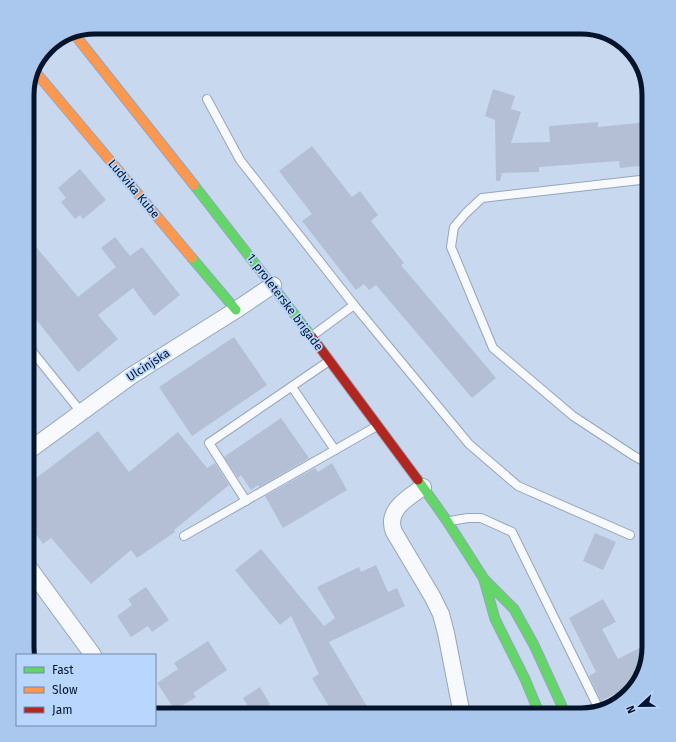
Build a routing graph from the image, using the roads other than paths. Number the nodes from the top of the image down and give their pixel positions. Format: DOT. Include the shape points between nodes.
graph roads {
  1 [pos="77,37"];
  2 [pos="38,75"];
  3 [pos="207,99"];
  4 [pos="642,180"];
  5 [pos="273,285"];
  6 [pos="354,305"];
  7 [pos="236,310"];
  8 [pos="312,337"];
  9 [pos="34,354"];
  10 [pos="330,360"];
  11 [pos="292,387"];
  12 [pos="81,412"];
  13 [pos="378,426"];
  14 [pos="34,447"];
  15 [pos="336,450"];
  16 [pos="642,460"];
  17 [pos="423,487"];
  18 [pos="246,501"];
  19 [pos="447,521"];
  20 [pos="184,536"];
  21 [pos="630,536"];
  22 [pos="34,575"];
  23 [pos="484,579"];
  24 [pos="92,654"];
  25 [pos="597,706"];
  26 [pos="461,708"];
  27 [pos="537,708"];
  28 [pos="563,708"];
  1 -- 5 [label="main road, 1. proleterske brigade"];
  2 -- 7 [label="main road, Ludvika Kube"];
  3 -- 6 [label="lane" via="240,160"];
  4 -- 16 [label="lane" via="482,198 454,227 451,247 493,348 573,416"];
  5 -- 7 [label="street, Ulcinjska"];
  5 -- 8 [label="main road, 1. proleterske brigade"];
  6 -- 8 [label="lane"];
  6 -- 21 [label="lane" via="469,444 518,486"];
  7 -- 12 [label="street, Ulcinjska" via="131,376"];
  8 -- 10 [label="main road, 1. proleterske brigade"];
  9 -- 12 [label="lane"];
  10 -- 11 [label="lane"];
  10 -- 13 [label="main road, 1. proleterske brigade"];
  11 -- 15 [label="lane"];
  11 -- 18 [label="lane" via="209,443"];
  12 -- 14 [label="street, Ulcinjska"];
  13 -- 15 [label="lane"];
  13 -- 17 [label="main road, 1. proleterske brigade"];
  15 -- 18 [label="lane"];
  17 -- 19 [label="main road, 1. proleterske brigade"];
  17 -- 26 [label="street" via="398,506 392,515 391,523 441,614"];
  18 -- 20 [label="lane"];
  19 -- 23 [label="main road, 1. proleterske brigade"];
  19 -- 25 [label="lane" via="481,518 512,532"];
  22 -- 24 [label="street"];
  23 -- 27 [label="main road" via="495,619"];
  23 -- 28 [label="main road" via="514,609 534,645"];
}
